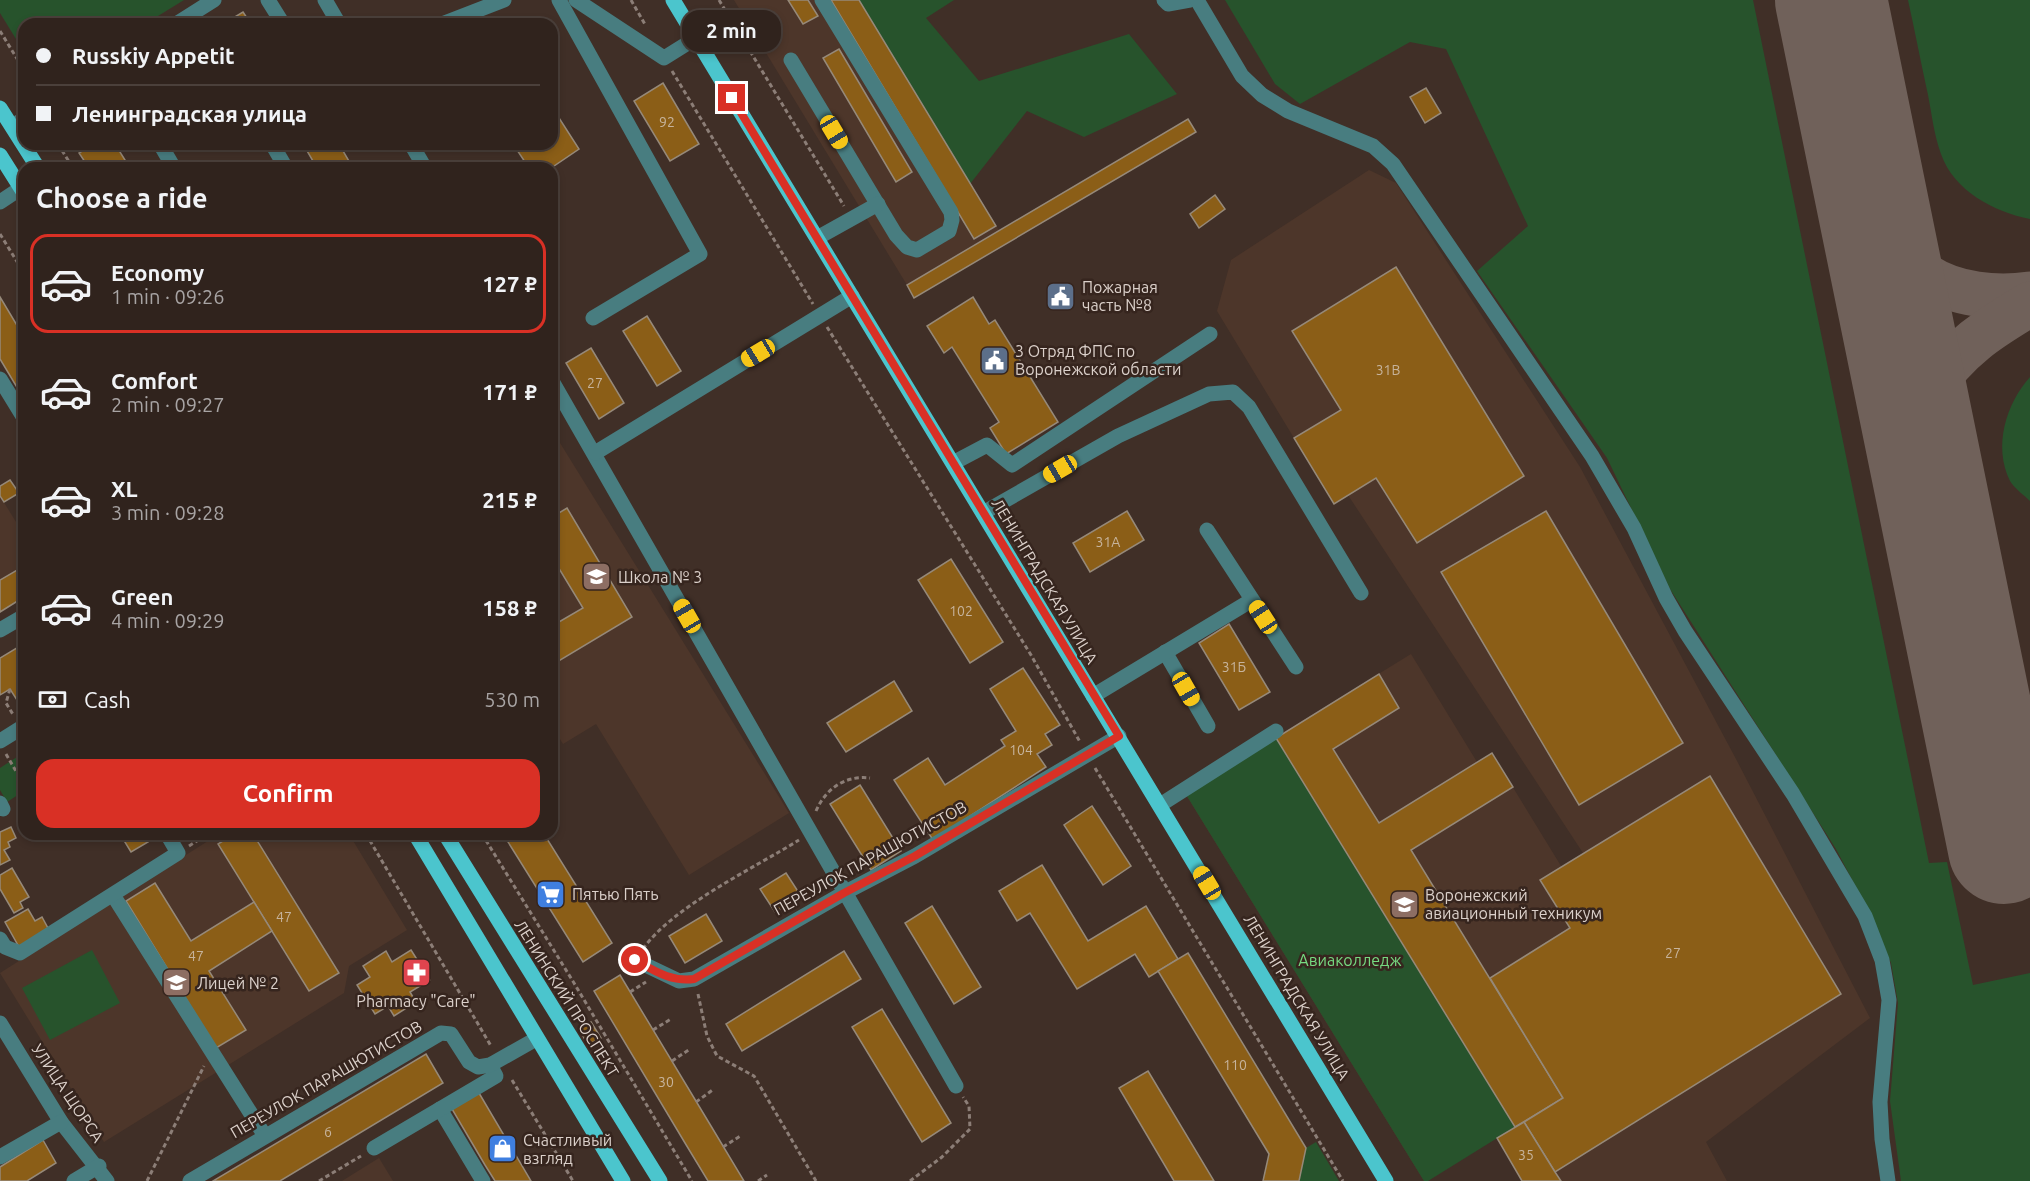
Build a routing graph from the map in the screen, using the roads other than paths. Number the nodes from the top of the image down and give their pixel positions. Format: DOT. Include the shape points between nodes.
graph roads {
  1 [pos="214,0"];
  2 [pos="268,0"];
  3 [pos="325,0"];
  4 [pos="504,0"];
  5 [pos="559,0"];
  6 [pos="576,0"];
  7 [pos="673,0"];
  8 [pos="822,0"];
  9 [pos="1164,0"];
  10 [pos="1190,0"];
  11 [pos="1197,0"];
  12 [pos="186,18"];
  13 [pos="279,18"];
  14 [pos="336,18"];
  15 [pos="458,18"];
  16 [pos="696,38"];
  17 [pos="791,60"];
  18 [pos="0,108"];
  19 [pos="18,123"];
  20 [pos="0,155"];
  21 [pos="18,184"];
  22 [pos="18,192"];
  23 [pos="0,202"];
  24 [pos="878,204"];
  25 [pos="817,238"];
  26 [pos="852,296"];
  27 [pos="593,318"];
  28 [pos="1210,334"];
  29 [pos="0,378"];
  30 [pos="558,391"];
  31 [pos="18,408"];
  32 [pos="595,453"];
  33 [pos="953,463"];
  34 [pos="983,513"];
  35 [pos="1207,530"];
  36 [pos="1361,593"];
  37 [pos="1252,600"];
  38 [pos="18,620"];
  39 [pos="0,630"];
  40 [pos="1165,652"];
  41 [pos="1296,667"];
  42 [pos="1093,696"];
  43 [pos="1208,726"];
  44 [pos="1276,731"];
  45 [pos="18,733"];
  46 [pos="1119,736"];
  47 [pos="0,743"];
  48 [pos="1160,805"];
  49 [pos="170,840"];
  50 [pos="419,840"];
  51 [pos="449,840"];
  52 [pos="844,893"];
  53 [pos="113,895"];
  54 [pos="0,939"];
  55 [pos="635,960"];
  56 [pos="0,1023"];
  57 [pos="536,1039"];
  58 [pos="495,1063"];
  59 [pos="956,1086"];
  60 [pos="440,1108"];
  61 [pos="61,1122"];
  62 [pos="265,1136"];
  63 [pos="374,1148"];
  64 [pos="0,1157"];
  65 [pos="99,1166"];
  66 [pos="74,1181"];
  67 [pos="107,1181"];
  68 [pos="190,1181"];
  69 [pos="483,1181"];
  70 [pos="623,1181"];
  71 [pos="660,1181"];
  72 [pos="1386,1181"];
  73 [pos="1888,1181"];
  1 -- 12 [label="street"];
  2 -- 13 [label="street"];
  3 -- 14 [label="street"];
  4 -- 15 [label="street"];
  5 -- 27 [label="street" via="700,254"];
  6 -- 16 [label="street" via="664,58"];
  7 -- 16 [label="main road, ЛЕНИНГРАДСКАЯ УЛИЦА"];
  8 -- 24 [label="street" via="951,212 949,231 917,250 907,247"];
  9 -- 10 [label="street" via="1168,4"];
  11 -- 73 [label="street" via="1242,76 1262,95 1288,111 1373,146 1393,164 1592,456 1634,528 1685,631 1854,895 1875,938 1889,1000 1880,1102"];
  16 -- 25 [label="main road, ЛЕНИНГРАДСКАЯ УЛИЦА"];
  17 -- 24 [label="street"];
  18 -- 19 [label="main road"];
  20 -- 21 [label="main road"];
  22 -- 23 [label="street"];
  24 -- 25 [label="street"];
  25 -- 26 [label="main road, ЛЕНИНГРАДСКАЯ УЛИЦА"];
  26 -- 32 [label="street"];
  26 -- 33 [label="main road, ЛЕНИНГРАДСКАЯ УЛИЦА"];
  28 -- 33 [label="street" via="1012,465 987,445"];
  29 -- 31 [label="street"];
  30 -- 32 [label="street"];
  32 -- 52 [label="street"];
  33 -- 34 [label="main road, ЛЕНИНГРАДСКАЯ УЛИЦА"];
  34 -- 36 [label="street" via="1118,436 1209,394 1233,392 1249,407"];
  34 -- 42 [label="main road, ЛЕНИНГРАДСКАЯ УЛИЦА"];
  35 -- 37 [label="street"];
  37 -- 40 [label="street"];
  37 -- 41 [label="street"];
  38 -- 39 [label="street"];
  40 -- 42 [label="street"];
  40 -- 43 [label="street"];
  42 -- 46 [label="main road, ЛЕНИНГРАДСКАЯ УЛИЦА"];
  44 -- 48 [label="street"];
  45 -- 47 [label="street"];
  46 -- 48 [label="main road, ЛЕНИНГРАДСКАЯ УЛИЦА"];
  46 -- 52 [label="street, ПЕРЕУЛОК ПАРАШЮТИСТОВ" via="915,856"];
  48 -- 72 [label="main road, ЛЕНИНГРАДСКАЯ УЛИЦА"];
  49 -- 53 [label="street" via="178,854"];
  50 -- 57 [label="main road"];
  51 -- 71 [label="main road, ЛЕНИНСКИЙ ПРОСПЕКТ"];
  52 -- 55 [label="street, ПЕРЕУЛОК ПАРАШЮТИСТОВ" via="694,979 679,981"];
  52 -- 59 [label="street"];
  53 -- 54 [label="street" via="20,953 5,947"];
  53 -- 62 [label="street"];
  56 -- 61 [label="street, УЛИЦА ЩОРСА"];
  57 -- 58 [label="street"];
  57 -- 70 [label="main road"];
  58 -- 60 [label="street" via="496,1076"];
  58 -- 62 [label="street, ПЕРЕУЛОК ПАРАШЮТИСТОВ" via="478,1067 469,1062 451,1034 441,1033"];
  60 -- 63 [label="street"];
  60 -- 69 [label="street"];
  61 -- 64 [label="street"];
  61 -- 65 [label="street, УЛИЦА ЩОРСА"];
  62 -- 68 [label="street, ПЕРЕУЛОК ПАРАШЮТИСТОВ"];
  65 -- 66 [label="street"];
  65 -- 67 [label="street, УЛИЦА ЩОРСА"];
}
